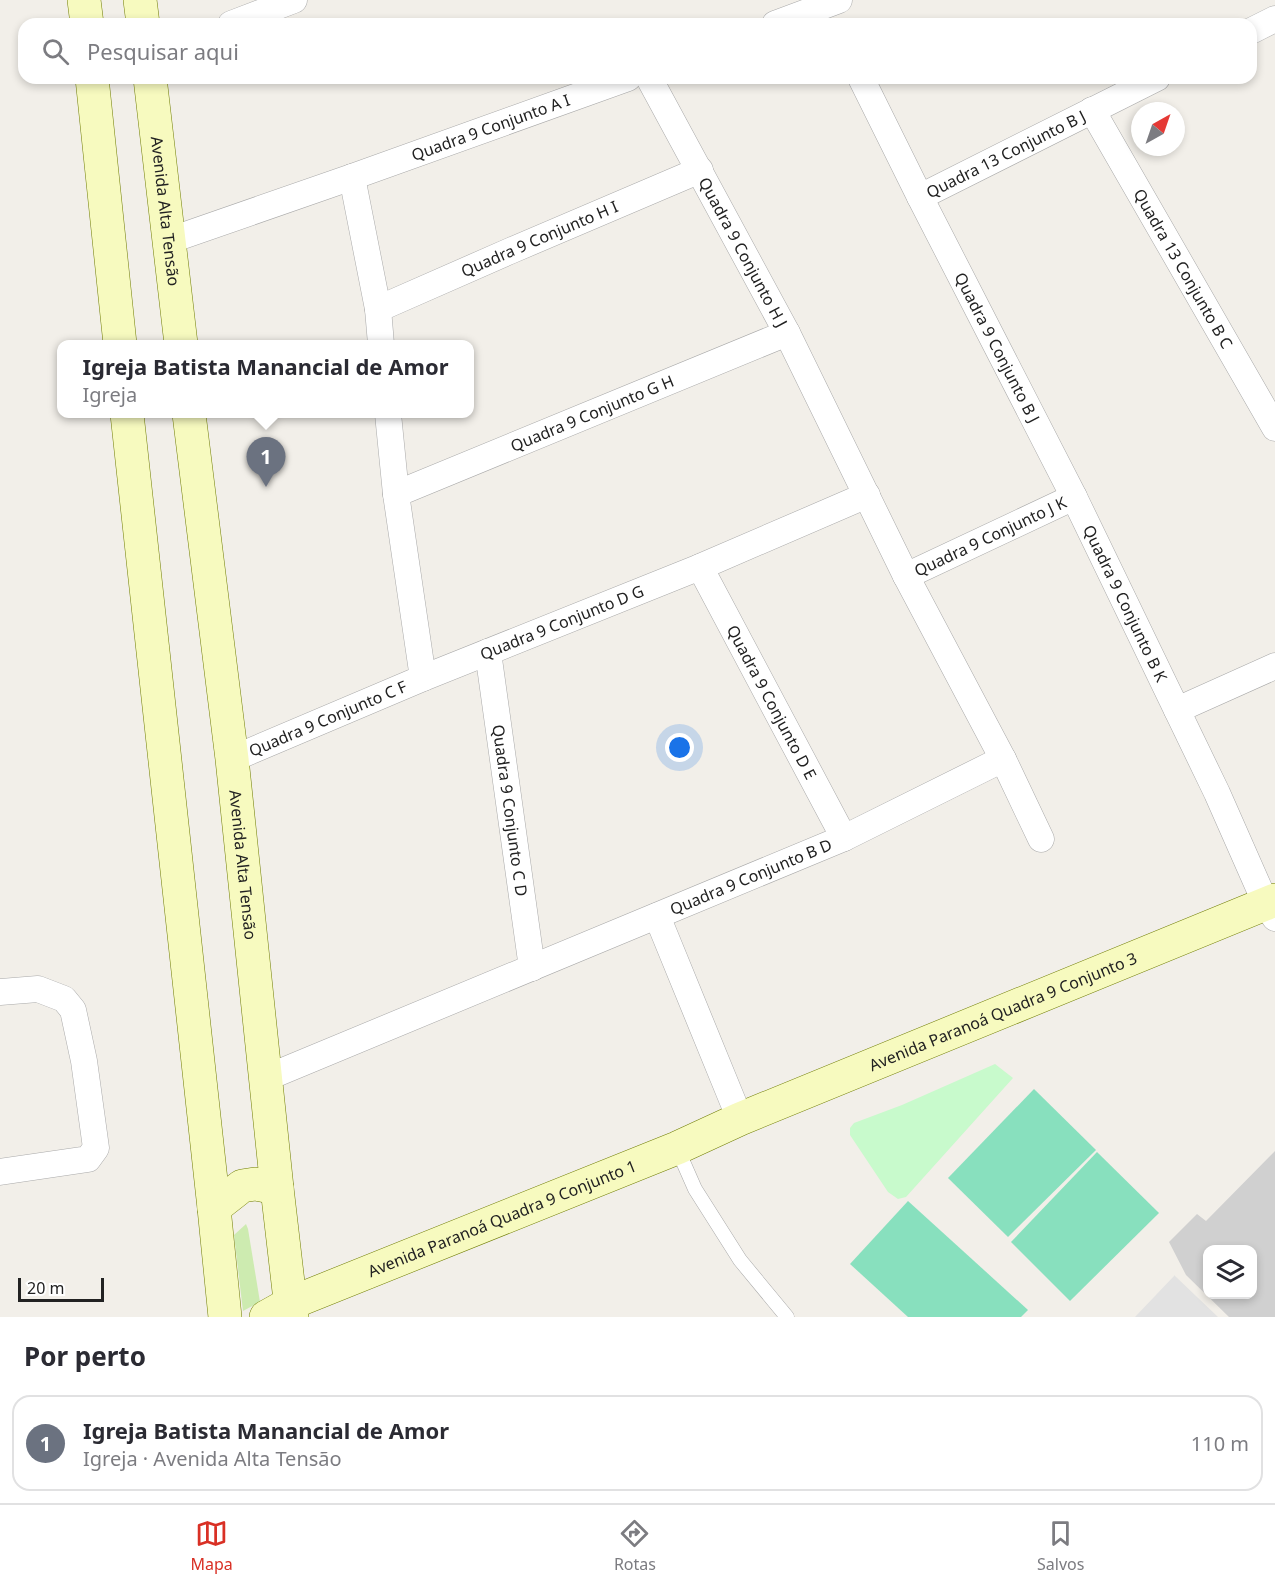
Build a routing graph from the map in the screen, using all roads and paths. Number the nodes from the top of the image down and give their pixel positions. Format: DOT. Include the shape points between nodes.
graph roads {
  1 [pos="84,0"];
  2 [pos="140,0"];
  3 [pos="294,0"];
  4 [pos="833,10"];
  5 [pos="86,18"];
  6 [pos="142,18"];
  7 [pos="247,18"];
  8 [pos="800,18"];
  9 [pos="1275,19"];
  10 [pos="1257,28"];
  11 [pos="93,84"];
  12 [pos="151,84"];
  13 [pos="611,84"];
  14 [pos="652,84"];
  15 [pos="864,84"];
  16 [pos="1145,84"];
  17 [pos="1092,110"];
  18 [pos="700,170"];
  19 [pos="352,177"];
  20 [pos="920,197"];
  21 [pos="168,241"];
  22 [pos="378,309"];
  23 [pos="788,333"];
  24 [pos="119,340"];
  25 [pos="180,340"];
  26 [pos="381,340"];
  27 [pos="127,418"];
  28 [pos="189,418"];
  29 [pos="388,418"];
  30 [pos="1275,428"];
  31 [pos="396,494"];
  32 [pos="867,495"];
  33 [pos="1074,497"];
  34 [pos="700,567"];
  35 [pos="906,576"];
  36 [pos="488,652"];
  37 [pos="1275,666"];
  38 [pos="423,678"];
  39 [pos="1177,710"];
  40 [pos="232,759"];
  41 [pos="1003,759"];
  42 [pos="844,838"];
  43 [pos="1041,839"];
  44 [pos="1272,907"];
  45 [pos="657,916"];
  46 [pos="532,968"];
  47 [pos="0,992"];
  48 [pos="266,1078"];
  49 [pos="740,1119"];
  50 [pos="677,1148"];
  51 [pos="0,1172"];
  52 [pos="277,1188"];
  53 [pos="214,1208"];
  54 [pos="283,1312"];
  55 [pos="225,1317"];
  56 [pos="788,1317"];
  1 -- 5 [label="street"];
  2 -- 6 [label="street"];
  3 -- 7 [label="street"];
  4 -- 8 [label="street"];
  9 -- 10 [label="street"];
  11 -- 24 [label="street"];
  12 -- 21 [label="street, Avenida Alta Tensão"];
  13 -- 19 [label="street, Quadra 9 Conjunto A I"];
  14 -- 18 [label="street, Quadra 9 Conjunto H J"];
  15 -- 20 [label="street, Quadra 9 Conjunto B J"];
  16 -- 17 [label="street, Quadra 13 Conjunto B J"];
  17 -- 20 [label="street, Quadra 13 Conjunto B J"];
  17 -- 30 [label="street, Quadra 13 Conjunto B C"];
  18 -- 22 [label="street, Quadra 9 Conjunto H I"];
  18 -- 23 [label="street, Quadra 9 Conjunto H J"];
  19 -- 21 [label="street, Quadra 9 Conjunto A I"];
  19 -- 22 [label="street"];
  20 -- 33 [label="street, Quadra 9 Conjunto B J"];
  21 -- 25 [label="street, Avenida Alta Tensão"];
  22 -- 26 [label="street"];
  23 -- 31 [label="street, Quadra 9 Conjunto G H"];
  23 -- 32 [label="street, Quadra 9 Conjunto H J"];
  27 -- 53 [label="street"];
  28 -- 40 [label="street, Avenida Alta Tensão"];
  29 -- 31 [label="street"];
  31 -- 38 [label="street"];
  32 -- 34 [label="street, Quadra 9 Conjunto D G"];
  32 -- 35 [label="street, Quadra 9 Conjunto H J"];
  33 -- 35 [label="street, Quadra 9 Conjunto J K"];
  33 -- 39 [label="street, Quadra 9 Conjunto B K"];
  34 -- 36 [label="street, Quadra 9 Conjunto D G"];
  34 -- 42 [label="street, Quadra 9 Conjunto D E"];
  35 -- 41 [label="street, Quadra 9 Conjunto H J"];
  36 -- 38 [label="street, Quadra 9 Conjunto D G"];
  36 -- 46 [label="street, Quadra 9 Conjunto C D"];
  37 -- 39 [label="street"];
  38 -- 40 [label="street, Quadra 9 Conjunto C F"];
  39 -- 44 [label="street, Quadra 9 Conjunto B K"];
  40 -- 48 [label="street, Avenida Alta Tensão"];
  41 -- 42 [label="street, Quadra 9 Conjunto B D"];
  41 -- 43 [label="street, Quadra 9 Conjunto H J"];
  42 -- 45 [label="street, Quadra 9 Conjunto B D"];
  44 -- 49 [label="street, Avenida Paranoá Quadra 9 Conjunto 3"];
  45 -- 46 [label="street, Quadra 9 Conjunto B D"];
  45 -- 49 [label="street"];
  46 -- 48 [label="street, Quadra 9 Conjunto B D"];
  47 -- 51 [label="street" via="38,989 64,999 73,1010 96,1148 88,1159"];
  48 -- 52 [label="street, Avenida Alta Tensão"];
  49 -- 50 [label="street, Avenida Paranoá Quadra 9 Conjunto 1"];
  50 -- 54 [label="street, Avenida Paranoá Quadra 9 Conjunto 1"];
  50 -- 56 [label="lane" via="695,1189 740,1260"];
  52 -- 53 [label="street" via="242,1186"];
  52 -- 54 [label="street, Avenida Alta Tensão"];
  53 -- 55 [label="street"];
}
